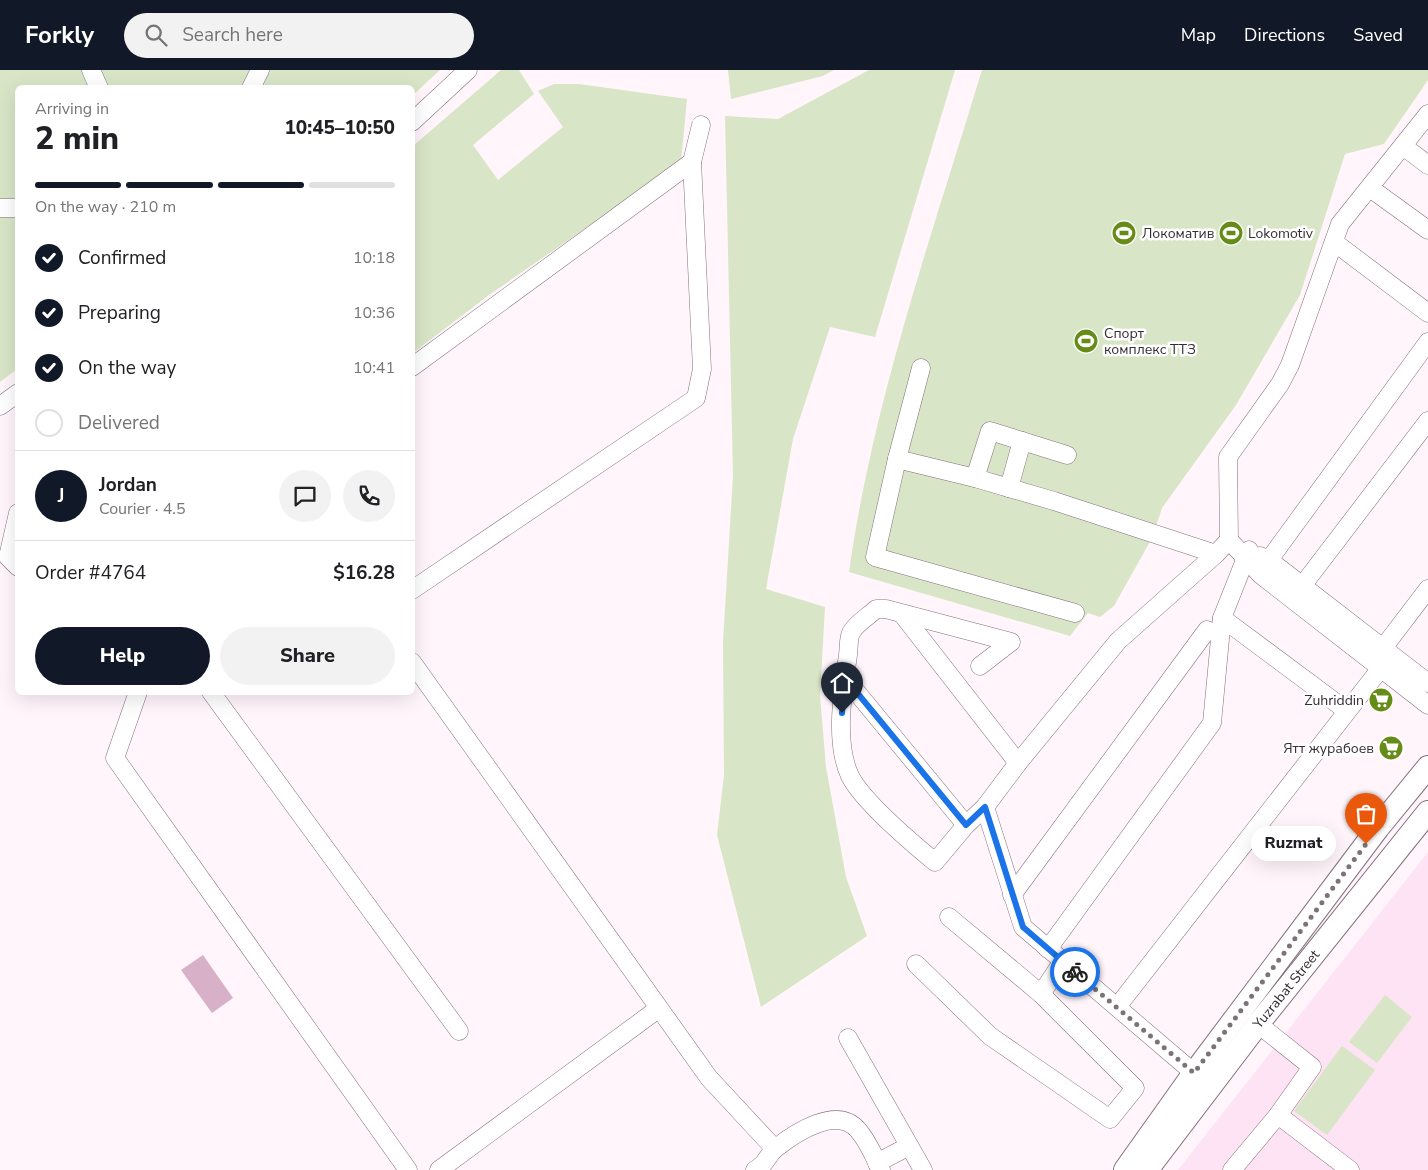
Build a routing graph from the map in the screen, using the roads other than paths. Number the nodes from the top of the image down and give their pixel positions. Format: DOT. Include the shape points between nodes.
graph roads {
  1 [pos="91,70"];
  2 [pos="260,70"];
  3 [pos="468,70"];
  4 [pos="98,85"];
  5 [pos="252,85"];
  6 [pos="1428,114"];
  7 [pos="415,119"];
  8 [pos="701,125"];
  9 [pos="1402,146"];
  10 [pos="692,162"];
  11 [pos="1428,165"];
  12 [pos="1370,188"];
  13 [pos="0,208"];
  14 [pos="15,208"];
  15 [pos="1428,230"];
  16 [pos="1334,242"];
  17 [pos="1428,313"];
  18 [pos="1428,342"];
  19 [pos="415,365"];
  20 [pos="920,368"];
  21 [pos="15,395"];
  22 [pos="0,406"];
  23 [pos="1428,421"];
  24 [pos="1022,441"];
  25 [pos="1067,455"];
  26 [pos="898,459"];
  27 [pos="975,478"];
  28 [pos="1009,488"];
  29 [pos="15,526"];
  30 [pos="1229,540"];
  31 [pos="1216,554"];
  32 [pos="1247,554"];
  33 [pos="8,558"];
  34 [pos="1269,560"];
  35 [pos="1302,586"];
  36 [pos="415,588"];
  37 [pos="1428,589"];
  38 [pos="1075,613"];
  39 [pos="902,614"];
  40 [pos="1222,618"];
  41 [pos="1207,630"];
  42 [pos="1383,648"];
  43 [pos="415,666"];
  44 [pos="980,666"];
  45 [pos="1380,668"];
  46 [pos="845,678"];
  47 [pos="1428,683"];
  48 [pos="137,695"];
  49 [pos="213,695"];
  50 [pos="1428,705"];
  51 [pos="1348,711"];
  52 [pos="1018,763"];
  53 [pos="1428,767"];
  54 [pos="985,807"];
  55 [pos="1428,812"];
  56 [pos="966,825"];
  57 [pos="1012,895"];
  58 [pos="949,917"];
  59 [pos="1048,949"];
  60 [pos="1063,961"];
  61 [pos="916,964"];
  62 [pos="1041,994"];
  63 [pos="1117,1007"];
  64 [pos="658,1009"];
  65 [pos="1258,1024"];
  66 [pos="459,1031"];
  67 [pos="848,1038"];
  68 [pos="1194,1073"];
  69 [pos="1278,1115"];
  70 [pos="909,1146"];
  71 [pos="775,1149"];
  72 [pos="879,1167"];
  73 [pos="763,1168"];
  74 [pos="408,1170"];
  75 [pos="439,1170"];
  76 [pos="923,1170"];
  77 [pos="1125,1170"];
  78 [pos="1147,1170"];
  79 [pos="1232,1170"];
  80 [pos="1350,1170"];
  1 -- 4 [label="street"];
  2 -- 5 [label="street"];
  3 -- 7 [label="street"];
  6 -- 9 [label="street"];
  8 -- 10 [label="street"];
  9 -- 11 [label="street"];
  9 -- 12 [label="street"];
  10 -- 19 [label="street"];
  10 -- 36 [label="street" via="702,369 696,398"];
  12 -- 15 [label="street"];
  12 -- 16 [label="street" via="1340,224"];
  13 -- 14 [label="street"];
  16 -- 17 [label="street"];
  16 -- 30 [label="street" via="1290,365 1228,457"];
  18 -- 34 [label="street"];
  20 -- 26 [label="street"];
  21 -- 22 [label="street"];
  23 -- 35 [label="street"];
  24 -- 25 [label="street"];
  24 -- 27 [label="street" via="990,431"];
  24 -- 28 [label="street"];
  26 -- 27 [label="street"];
  26 -- 38 [label="street" via="874,557"];
  27 -- 28 [label="street"];
  28 -- 31 [label="street"];
  29 -- 33 [label="street"];
  30 -- 31 [label="street"];
  30 -- 32 [label="street"];
  31 -- 52 [label="street" via="1118,641"];
  32 -- 34 [label="street"];
  32 -- 40 [label="street"];
  32 -- 45 [label="street" via="1261,576"];
  34 -- 35 [label="street"];
  35 -- 42 [label="street"];
  37 -- 42 [label="street"];
  39 -- 44 [label="street" via="1011,642"];
  39 -- 46 [label="street" via="876,609 851,633"];
  39 -- 52 [label="street"];
  40 -- 51 [label="street"];
  40 -- 59 [label="street" via="1212,723"];
  41 -- 57 [label="street"];
  42 -- 47 [label="street"];
  43 -- 64 [label="street"];
  45 -- 50 [label="street"];
  45 -- 51 [label="street"];
  46 -- 56 [label="street"];
  46 -- 56 [label="street" via="842,729 845,760 859,789 906,838 935,862"];
  48 -- 74 [label="street" via="115,758"];
  49 -- 66 [label="street"];
  51 -- 63 [label="street"];
  52 -- 54 [label="street"];
  53 -- 68 [label="main road, Yuzrabat Street" via="1378,828"];
  54 -- 56 [label="street"];
  54 -- 57 [label="street"];
  55 -- 65 [label="main road, Yuzrabat Street"];
  57 -- 59 [label="street" via="1023,927"];
  58 -- 62 [label="street"];
  59 -- 60 [label="street"];
  60 -- 62 [label="street"];
  60 -- 63 [label="street"];
  61 -- 62 [label="street" via="990,1036 1110,1119 1135,1088"];
  63 -- 68 [label="street"];
  64 -- 71 [label="street" via="709,1078"];
  64 -- 75 [label="street"];
  65 -- 69 [label="street" via="1312,1066"];
  65 -- 78 [label="main road, Yuzrabat Street"];
  67 -- 70 [label="street"];
  68 -- 77 [label="main road, Yuzrabat Street"];
  69 -- 79 [label="street"];
  69 -- 80 [label="street"];
  70 -- 72 [label="street"];
  70 -- 76 [label="street"];
  71 -- 72 [label="street" via="819,1122 834,1119 859,1130"];
  71 -- 73 [label="street"];
}
